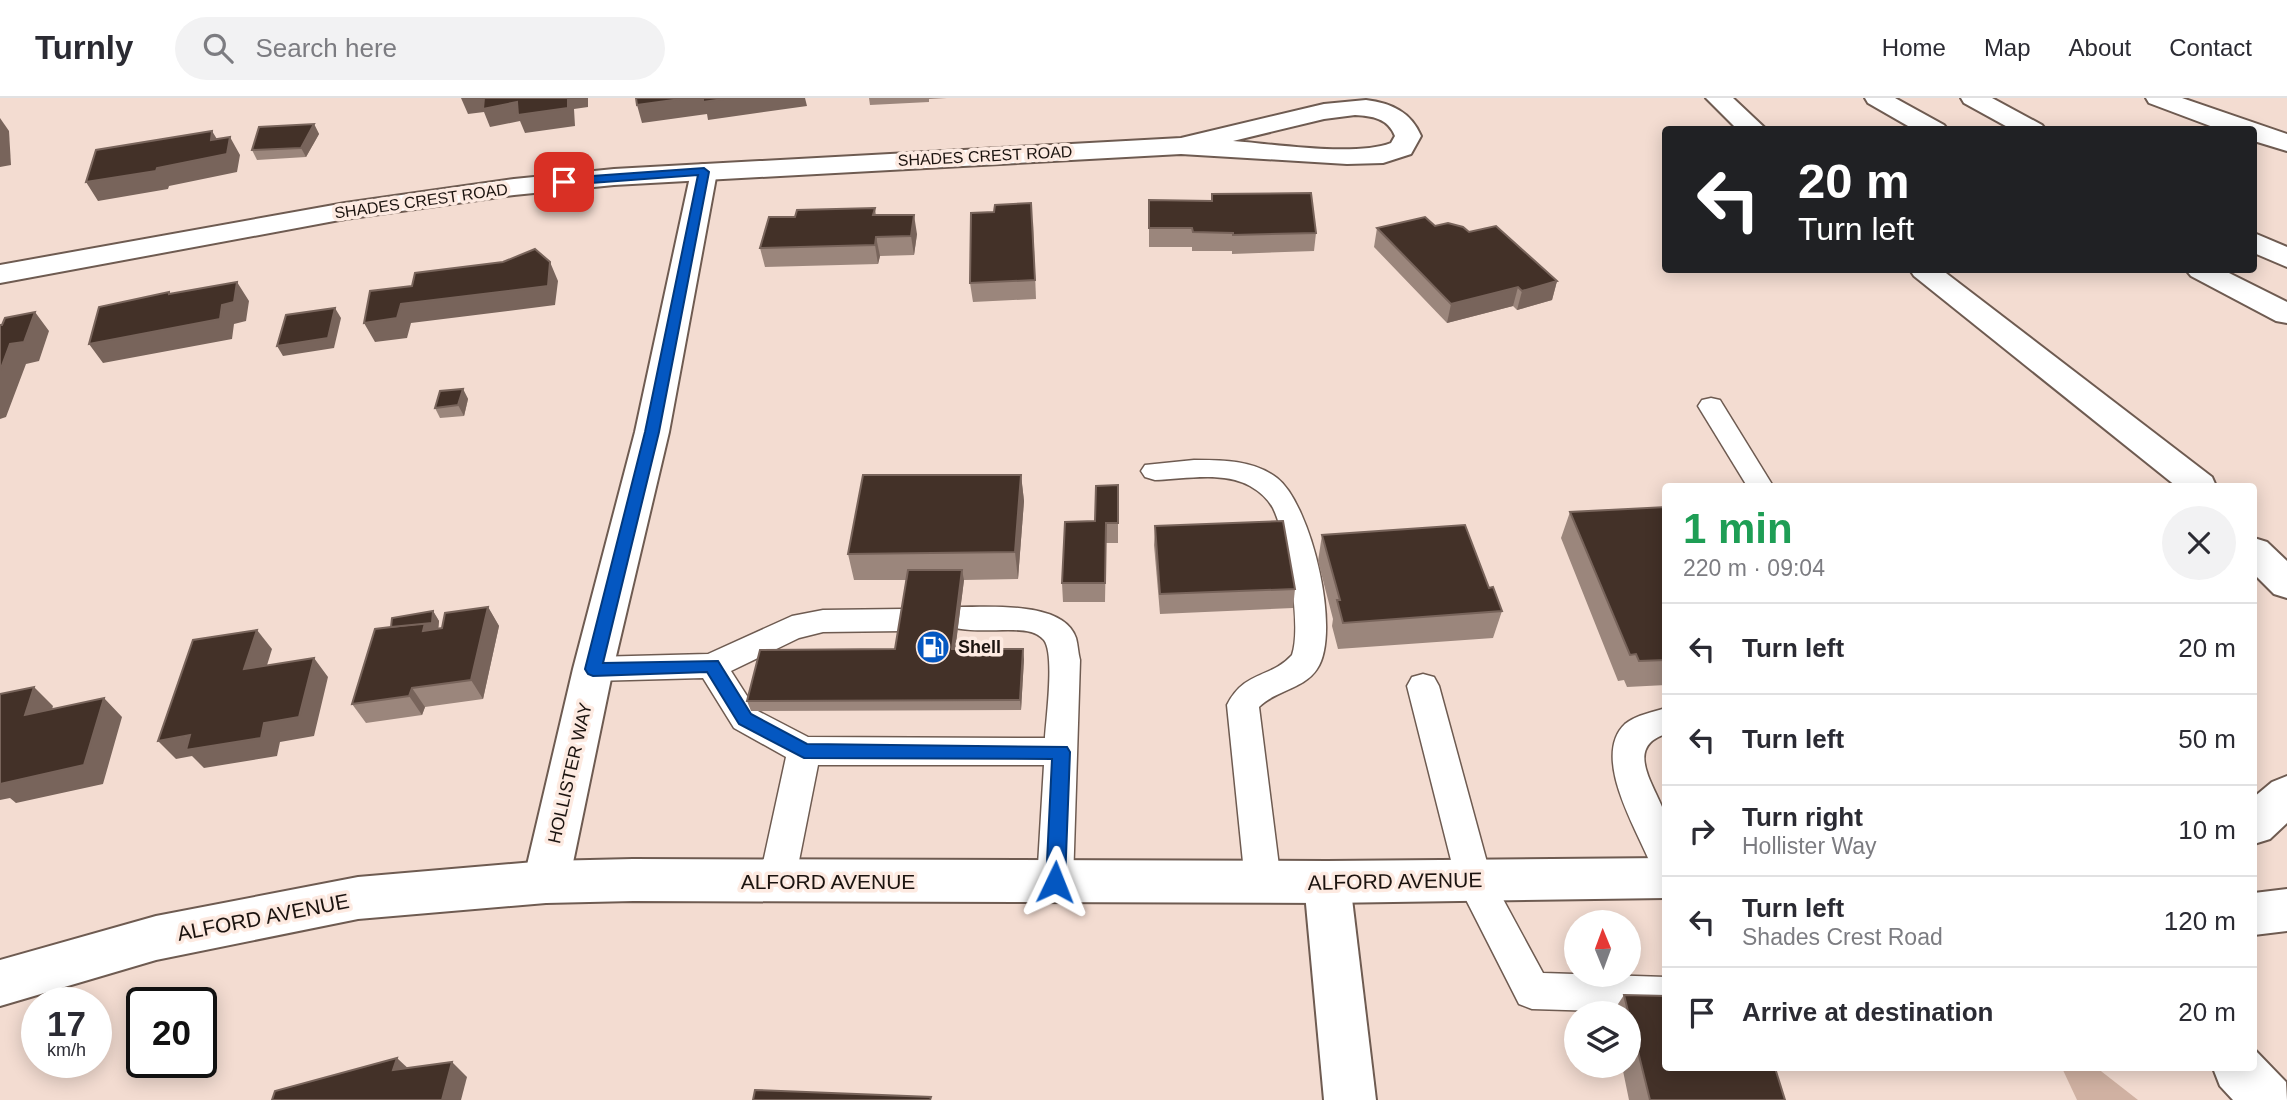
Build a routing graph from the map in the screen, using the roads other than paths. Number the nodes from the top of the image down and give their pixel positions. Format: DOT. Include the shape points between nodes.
graph roads {
  1 [pos="1718,98"];
  2 [pos="1877,98"];
  3 [pos="1973,98"];
  4 [pos="2158,98"];
  5 [pos="1750,126"];
  6 [pos="1928,126"];
  7 [pos="2026,126"];
  8 [pos="2236,126"];
  9 [pos="2257,133"];
  10 [pos="2287,144"];
  11 [pos="1181,146"];
  12 [pos="704,172"];
  13 [pos="2257,243"];
  14 [pos="2287,258"];
  15 [pos="1928,273"];
  16 [pos="2207,273"];
  17 [pos="0,274"];
  18 [pos="2287,314"];
  19 [pos="1711,406"];
  20 [pos="2160,458"];
  21 [pos="1155,471"];
  22 [pos="1757,483"];
  23 [pos="2186,483"];
  24 [pos="2195,483"];
  25 [pos="2257,529"];
  26 [pos="2287,552"];
  27 [pos="2257,554"];
  28 [pos="2287,584"];
  29 [pos="959,618"];
  30 [pos="904,620"];
  31 [pos="712,666"];
  32 [pos="593,669"];
  33 [pos="1423,686"];
  34 [pos="1662,722"];
  35 [pos="804,751"];
  36 [pos="1061,752"];
  37 [pos="2287,795"];
  38 [pos="2287,820"];
  39 [pos="2257,823"];
  40 [pos="2257,825"];
  41 [pos="1662,849"];
  42 [pos="1662,878"];
  43 [pos="1474,880"];
  44 [pos="778,881"];
  45 [pos="546,882"];
  46 [pos="1055,882"];
  47 [pos="1263,882"];
  48 [pos="1327,882"];
  49 [pos="2287,910"];
  50 [pos="2257,914"];
  51 [pos="0,983"];
  52 [pos="1662,995"];
  53 [pos="2241,1071"];
  54 [pos="1350,1100"];
  55 [pos="2267,1100"];
  1 -- 5 [label="main road"];
  2 -- 6 [label="main road"];
  3 -- 7 [label="main road"];
  4 -- 8 [label="main road"];
  9 -- 10 [label="main road"];
  11 -- 11 [label="main road, SHADES CREST ROAD" via="1383,155 1402,148 1408,136 1406,127 1387,113 1348,108"];
  11 -- 12 [label="main road, SHADES CREST ROAD"];
  12 -- 17 [label="main road, SHADES CREST ROAD" via="539,184 373,207"];
  12 -- 32 [label="main road, HOLLISTER WAY" via="652,432"];
  13 -- 14 [label="main road"];
  15 -- 20 [label="main road"];
  16 -- 18 [label="main road"];
  19 -- 22 [label="lane"];
  20 -- 23 [label="main road"];
  20 -- 24 [label="main road"];
  21 -- 47 [label="lane" via="1244,472 1272,488 1290,514 1311,614 1312,646 1293,673 1249,694 1242,705"];
  25 -- 26 [label="main road"];
  27 -- 28 [label="main road"];
  29 -- 36 [label="lane" via="1025,619 1048,626 1061,638"];
  30 -- 31 [label="lane" via="823,621 792,628"];
  31 -- 32 [label="lane"];
  31 -- 35 [label="lane" via="745,719"];
  32 -- 45 [label="main road, HOLLISTER WAY"];
  33 -- 43 [label="lane"];
  34 -- 41 [label="lane" via="1647,725 1633,736 1626,754 1628,770"];
  35 -- 36 [label="lane"];
  35 -- 44 [label="lane"];
  36 -- 46 [label="lane"];
  37 -- 39 [label="main road"];
  38 -- 40 [label="main road"];
  42 -- 43 [label="main road, ALFORD AVENUE"];
  43 -- 48 [label="main road, ALFORD AVENUE"];
  43 -- 52 [label="lane" via="1532,991"];
  44 -- 45 [label="main road, ALFORD AVENUE"];
  44 -- 46 [label="main road, ALFORD AVENUE"];
  45 -- 51 [label="main road, ALFORD AVENUE" via="358,898 156,938"];
  46 -- 47 [label="main road, ALFORD AVENUE"];
  47 -- 48 [label="main road, ALFORD AVENUE"];
  48 -- 54 [label="main road"];
  49 -- 50 [label="main road"];
  53 -- 55 [label="main road"];
}
